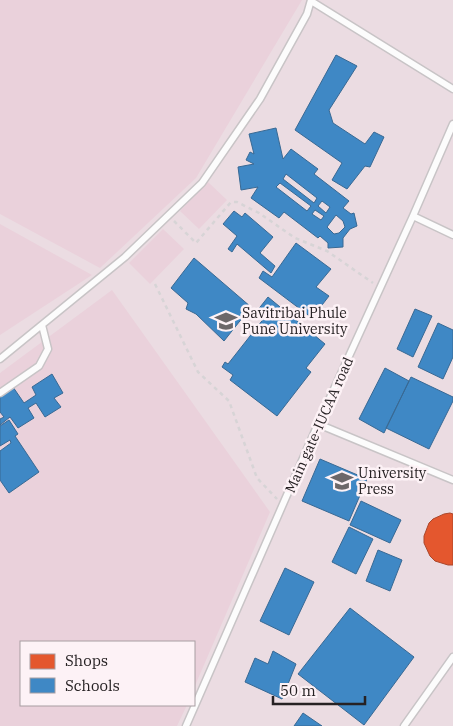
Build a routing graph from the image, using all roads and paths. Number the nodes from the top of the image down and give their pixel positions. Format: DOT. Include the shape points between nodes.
graph roads {
  1 [pos="311,1"];
  2 [pos="453,89"];
  3 [pos="453,124"];
  4 [pos="168,216"];
  5 [pos="413,216"];
  6 [pos="453,235"];
  7 [pos="155,284"];
  8 [pos="380,288"];
  9 [pos="42,325"];
  10 [pos="0,359"];
  11 [pos="0,393"];
  12 [pos="318,424"];
  13 [pos="453,480"];
  14 [pos="283,506"];
  15 [pos="453,657"];
  16 [pos="195,706"];
  17 [pos="195,706"];
  18 [pos="186,726"];
  19 [pos="404,726"];
  1 -- 2 [label="lane"];
  1 -- 4 [label="lane" via="260,99 202,183"];
  3 -- 5 [label="lane, Main gate-IUCAA road"];
  4 -- 8 [label="path" via="196,243 231,202 237,202 295,238 327,251"];
  4 -- 9 [label="lane"];
  5 -- 6 [label="lane"];
  5 -- 8 [label="lane, Main gate-IUCAA road"];
  7 -- 14 [label="path" via="198,372 229,401 257,478"];
  8 -- 12 [label="lane, Main gate-IUCAA road"];
  9 -- 10 [label="lane"];
  9 -- 11 [label="lane" via="48,349 40,366"];
  12 -- 13 [label="lane"];
  12 -- 14 [label="lane, Main gate-IUCAA road"];
  14 -- 16 [label="lane, Main gate-IUCAA road"];
  15 -- 19 [label="lane"];
  17 -- 18 [label="lane, Main gate-IUCAA road"];
}
